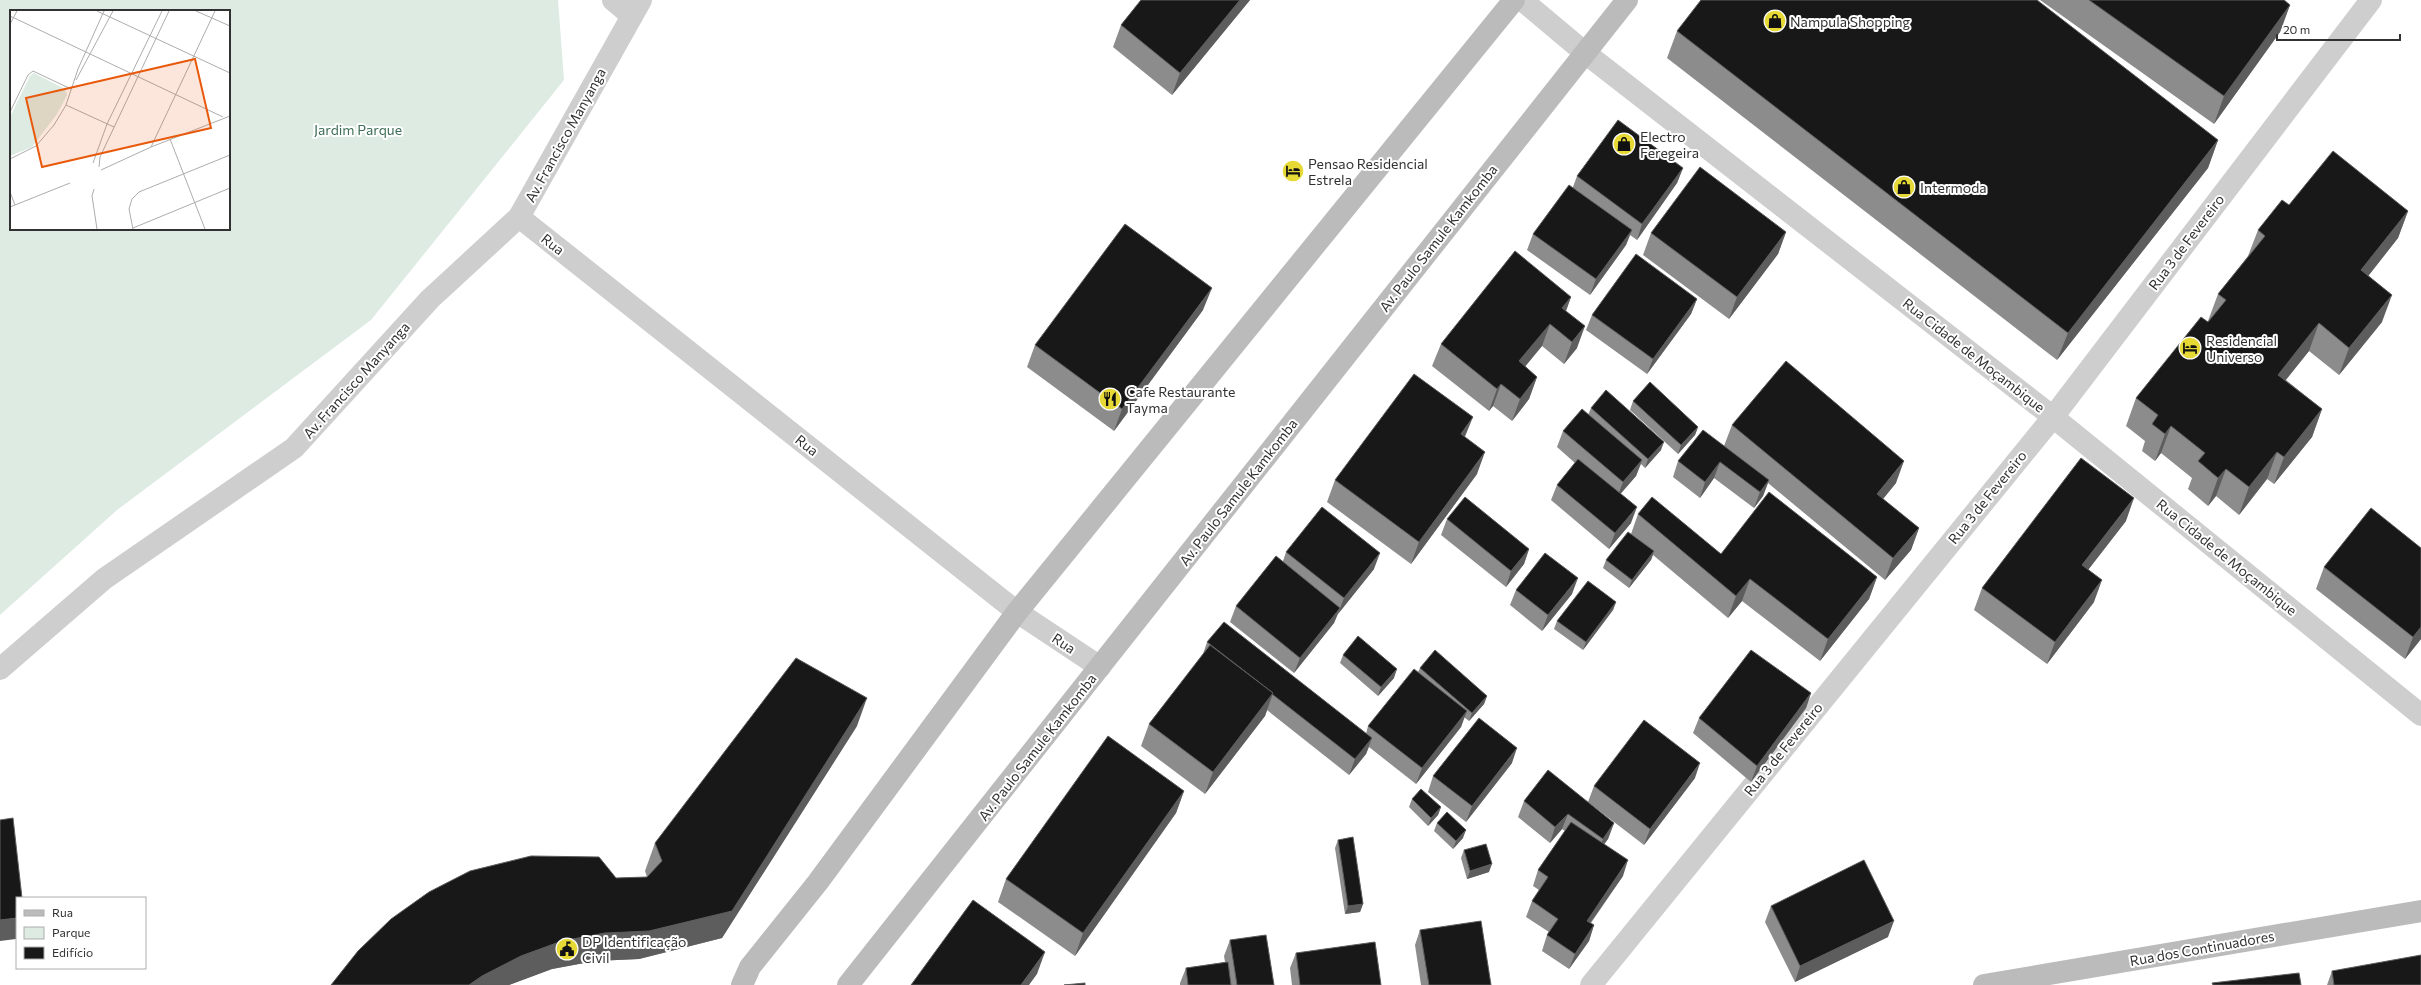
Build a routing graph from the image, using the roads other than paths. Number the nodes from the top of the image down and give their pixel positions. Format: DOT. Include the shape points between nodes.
graph roads {
  1 [pos="613,0"];
  2 [pos="1514,0"];
  3 [pos="1522,0"];
  4 [pos="1627,0"];
  5 [pos="2371,0"];
  6 [pos="640,5"];
  7 [pos="1584,52"];
  8 [pos="519,217"];
  9 [pos="2053,416"];
  10 [pos="1017,612"];
  11 [pos="1100,667"];
  12 [pos="0,669"];
  13 [pos="2421,715"];
  14 [pos="2421,911"];
  15 [pos="742,985"];
  16 [pos="848,985"];
  17 [pos="1592,985"];
  18 [pos="1984,985"];
  1 -- 6 [label="street"];
  2 -- 10 [label="main road"];
  3 -- 7 [label="street, Rua Cidade de Moçambique"];
  4 -- 7 [label="main road, Av. Paulo Samule Kamkomba"];
  5 -- 9 [label="street, Rua 3 de Fevereiro"];
  6 -- 8 [label="street, Av. Francisco Manyanga"];
  7 -- 9 [label="street, Rua Cidade de Moçambique"];
  7 -- 11 [label="main road, Av. Paulo Samule Kamkomba"];
  8 -- 10 [label="street, Rua"];
  8 -- 12 [label="street, Av. Francisco Manyanga" via="430,299 294,448 104,579"];
  9 -- 13 [label="street, Rua Cidade de Moçambique"];
  9 -- 17 [label="street, Rua 3 de Fevereiro"];
  10 -- 11 [label="street, Rua"];
  10 -- 15 [label="main road" via="818,882 750,967"];
  11 -- 16 [label="main road, Av. Paulo Samule Kamkomba"];
  14 -- 18 [label="main road, Rua dos Continuadores"];
}
